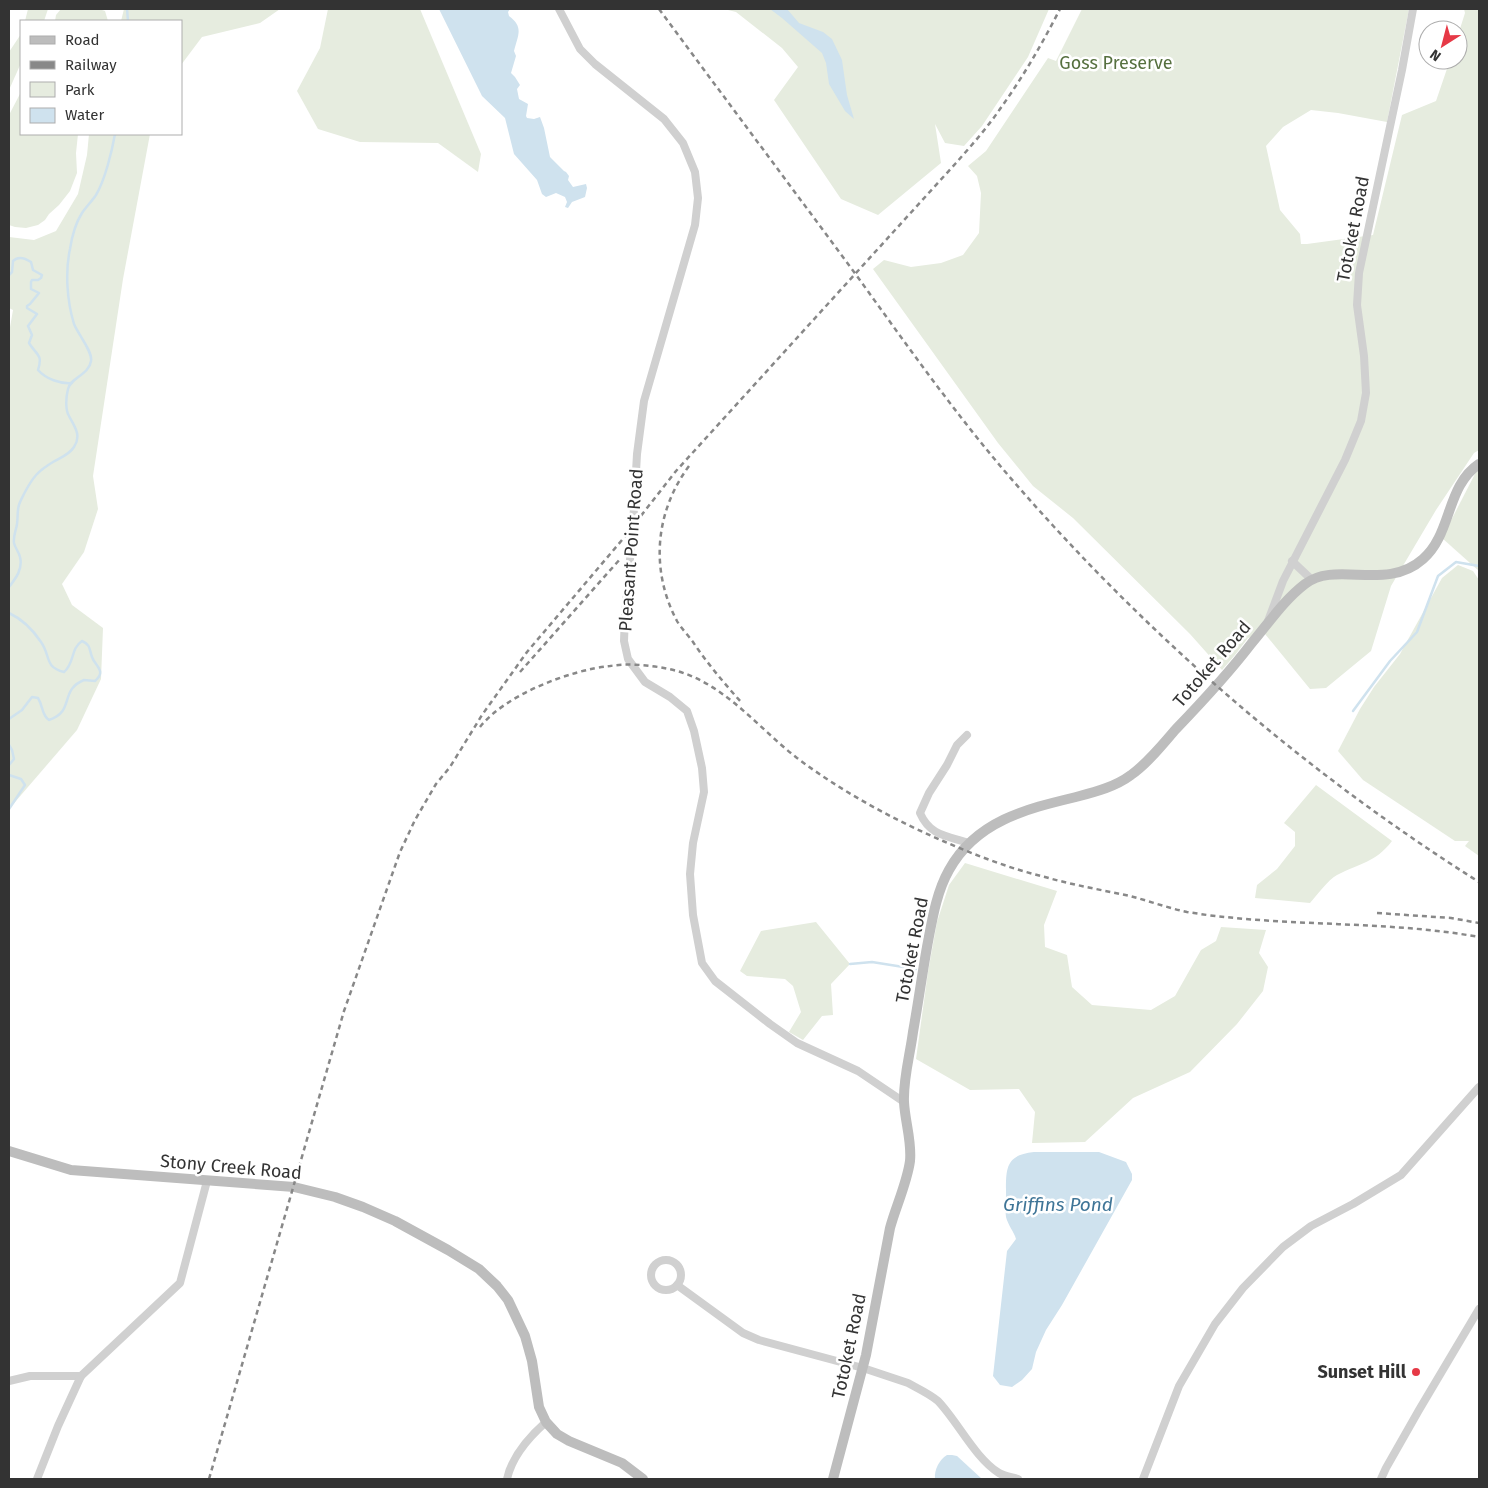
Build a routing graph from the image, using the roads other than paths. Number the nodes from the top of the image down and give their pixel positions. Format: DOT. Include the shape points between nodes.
graph roads {
  1 [pos="559,9"];
  2 [pos="1413,9"];
  3 [pos="1479,464"];
  4 [pos="1292,561"];
  5 [pos="1311,579"];
  6 [pos="1266,625"];
  7 [pos="967,735"];
  8 [pos="969,843"];
  9 [pos="1479,1087"];
  10 [pos="904,1102"];
  11 [pos="9,1151"];
  12 [pos="207,1181"];
  13 [pos="677,1285"];
  14 [pos="1479,1309"];
  15 [pos="863,1368"];
  16 [pos="81,1376"];
  17 [pos="9,1381"];
  18 [pos="546,1422"];
  19 [pos="37,1479"];
  20 [pos="507,1479"];
  21 [pos="643,1479"];
  22 [pos="833,1479"];
  23 [pos="1018,1479"];
  24 [pos="1143,1479"];
  25 [pos="1381,1479"];
  1 -- 10 [label="street, Pleasant Point Road" via="580,49 664,118 683,143 695,172 698,198 695,225 644,402 624,641 631,665 645,682 687,711 694,731 704,792 690,874 693,916 702,963 715,981 797,1043 858,1071"];
  2 -- 4 [label="street, Totoket Road" via="1359,273 1357,305 1366,393 1361,421 1345,460"];
  3 -- 5 [label="main road" via="1464,478 1437,542 1419,563 1390,574 1327,575"];
  4 -- 5 [label="street"];
  4 -- 6 [label="street, Totoket Road"];
  5 -- 6 [label="main road"];
  6 -- 8 [label="main road, Totoket Road" via="1225,675 1132,775 1097,792 1014,814"];
  7 -- 8 [label="street" via="957,745 920,813 930,829 938,834"];
  8 -- 10 [label="main road, Totoket Road" via="949,869 935,905"];
  9 -- 24 [label="street" via="1401,1175 1311,1226 1283,1247 1243,1288 1215,1324 1180,1386"];
  10 -- 15 [label="main road, Totoket Road" via="910,1163 890,1228"];
  11 -- 12 [label="main road, Stony Creek Road" via="71,1170"];
  12 -- 16 [label="street" via="180,1283"];
  12 -- 18 [label="main road, Stony Creek Road" via="294,1187 335,1197 395,1221 478,1269 508,1300 525,1336 538,1407"];
  13 -- 15 [label="street" via="743,1333"];
  14 -- 25 [label="street"];
  15 -- 22 [label="main road, Totoket Road"];
  15 -- 23 [label="street" via="908,1383 936,1400 978,1454 1000,1473"];
  16 -- 17 [label="street" via="30,1376"];
  16 -- 19 [label="street"];
  18 -- 20 [label="street" via="522,1448"];
  18 -- 21 [label="main road, Stony Creek Road" via="557,1434 622,1463"];
}
